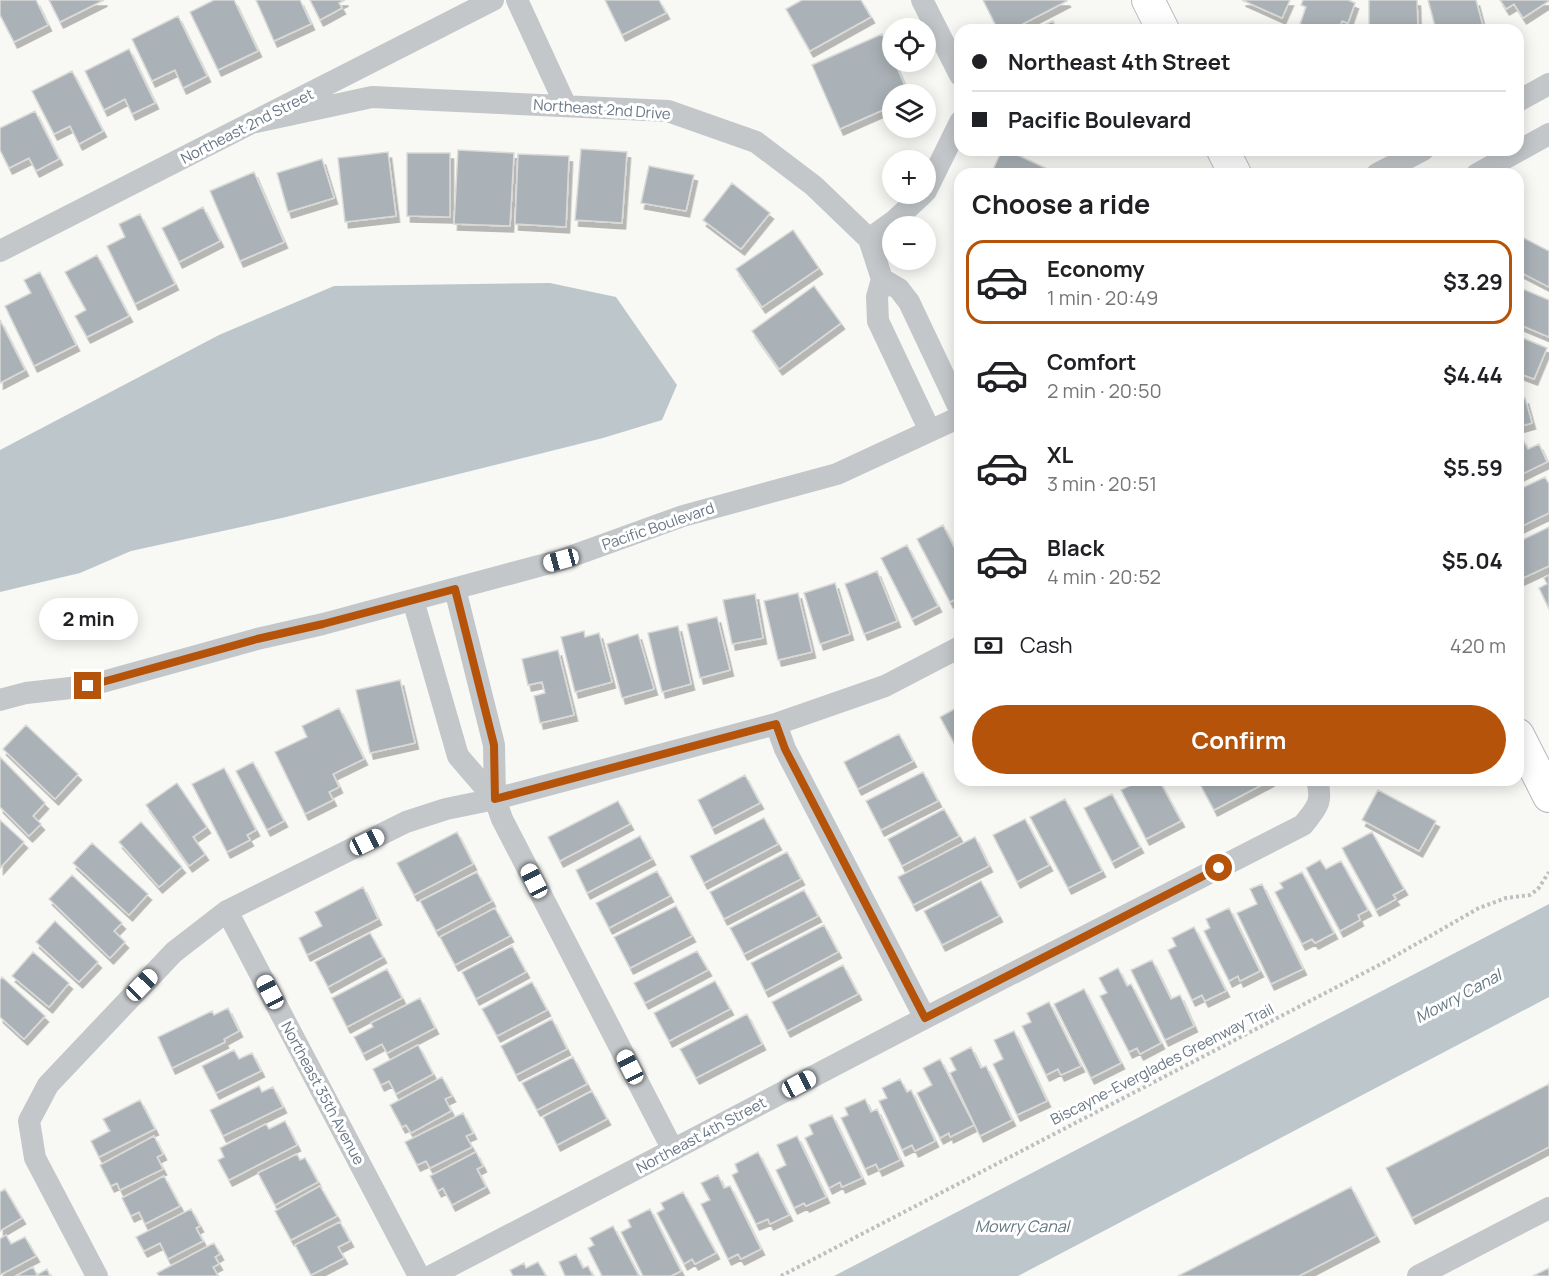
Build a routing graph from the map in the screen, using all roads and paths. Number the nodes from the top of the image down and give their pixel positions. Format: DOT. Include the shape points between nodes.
graph roads {
  1 [pos="493,0"];
  2 [pos="517,0"];
  3 [pos="922,0"];
  4 [pos="1148,0"];
  5 [pos="1160,24"];
  6 [pos="954,63"];
  7 [pos="1549,84"];
  8 [pos="1524,98"];
  9 [pos="566,106"];
  10 [pos="256,122"];
  11 [pos="954,134"];
  12 [pos="1549,134"];
  13 [pos="1524,148"];
  14 [pos="1412,156"];
  15 [pos="1509,156"];
  16 [pos="1388,168"];
  17 [pos="1488,168"];
  18 [pos="936,169"];
  19 [pos="912,204"];
  20 [pos="869,239"];
  21 [pos="0,251"];
  22 [pos="882,279"];
  23 [pos="954,397"];
  24 [pos="954,420"];
  25 [pos="930,431"];
  26 [pos="455,589"];
  27 [pos="413,600"];
  28 [pos="954,650"];
  29 [pos="0,700"];
  30 [pos="776,724"];
  31 [pos="1524,747"];
  32 [pos="1319,786"];
  33 [pos="1549,796"];
  34 [pos="495,799"];
  35 [pos="1549,872"];
  36 [pos="227,910"];
  37 [pos="925,1018"];
  38 [pos="673,1150"];
  39 [pos="1549,1208"];
  40 [pos="97,1276"];
  41 [pos="419,1276"];
  42 [pos="431,1276"];
  43 [pos="781,1276"];
  44 [pos="1418,1276"];
  1 -- 10 [label="street, Northeast 2nd Street"];
  2 -- 9 [label="street"];
  3 -- 6 [label="street"];
  4 -- 5 [label="street"];
  7 -- 8 [label="street"];
  9 -- 10 [label="street, Northeast 2nd Drive" via="372,97"];
  9 -- 20 [label="street, Northeast 2nd Drive" via="668,111 756,142 814,186"];
  10 -- 21 [label="street, Northeast 2nd Street"];
  11 -- 18 [label="street"];
  12 -- 13 [label="street"];
  14 -- 16 [label="street"];
  15 -- 17 [label="street"];
  19 -- 20 [label="street"];
  20 -- 22 [label="street, Northeast 2nd Drive"];
  22 -- 23 [label="street" via="899,289 909,302"];
  22 -- 25 [label="street, Northeast 2nd Drive" via="876,297 878,321"];
  24 -- 25 [label="street, Pacific Boulevard"];
  25 -- 26 [label="street, Pacific Boulevard" via="837,474 683,516 561,560"];
  26 -- 27 [label="street, Pacific Boulevard"];
  26 -- 34 [label="street" via="494,745"];
  27 -- 29 [label="street, Pacific Boulevard" via="88,686"];
  27 -- 34 [label="street" via="458,756"];
  28 -- 30 [label="street" via="885,686"];
  30 -- 34 [label="street"];
  30 -- 37 [label="street" via="785,749"];
  31 -- 33 [label="street"];
  32 -- 37 [label="street, Northeast 4th Street" via="1321,795 1317,807 1303,825"];
  34 -- 36 [label="street" via="406,822"];
  34 -- 38 [label="street"];
  35 -- 43 [label="path, Biscayne-Everglades Greenway Trail" via="1530,894 1479,908 1372,969"];
  36 -- 40 [label="street" via="174,952 48,1084 29,1121 35,1158"];
  36 -- 41 [label="street, Northeast 35th Avenue"];
  37 -- 38 [label="street, Northeast 4th Street"];
  38 -- 42 [label="street, Northeast 4th Street"];
  39 -- 44 [label="street"];
}
